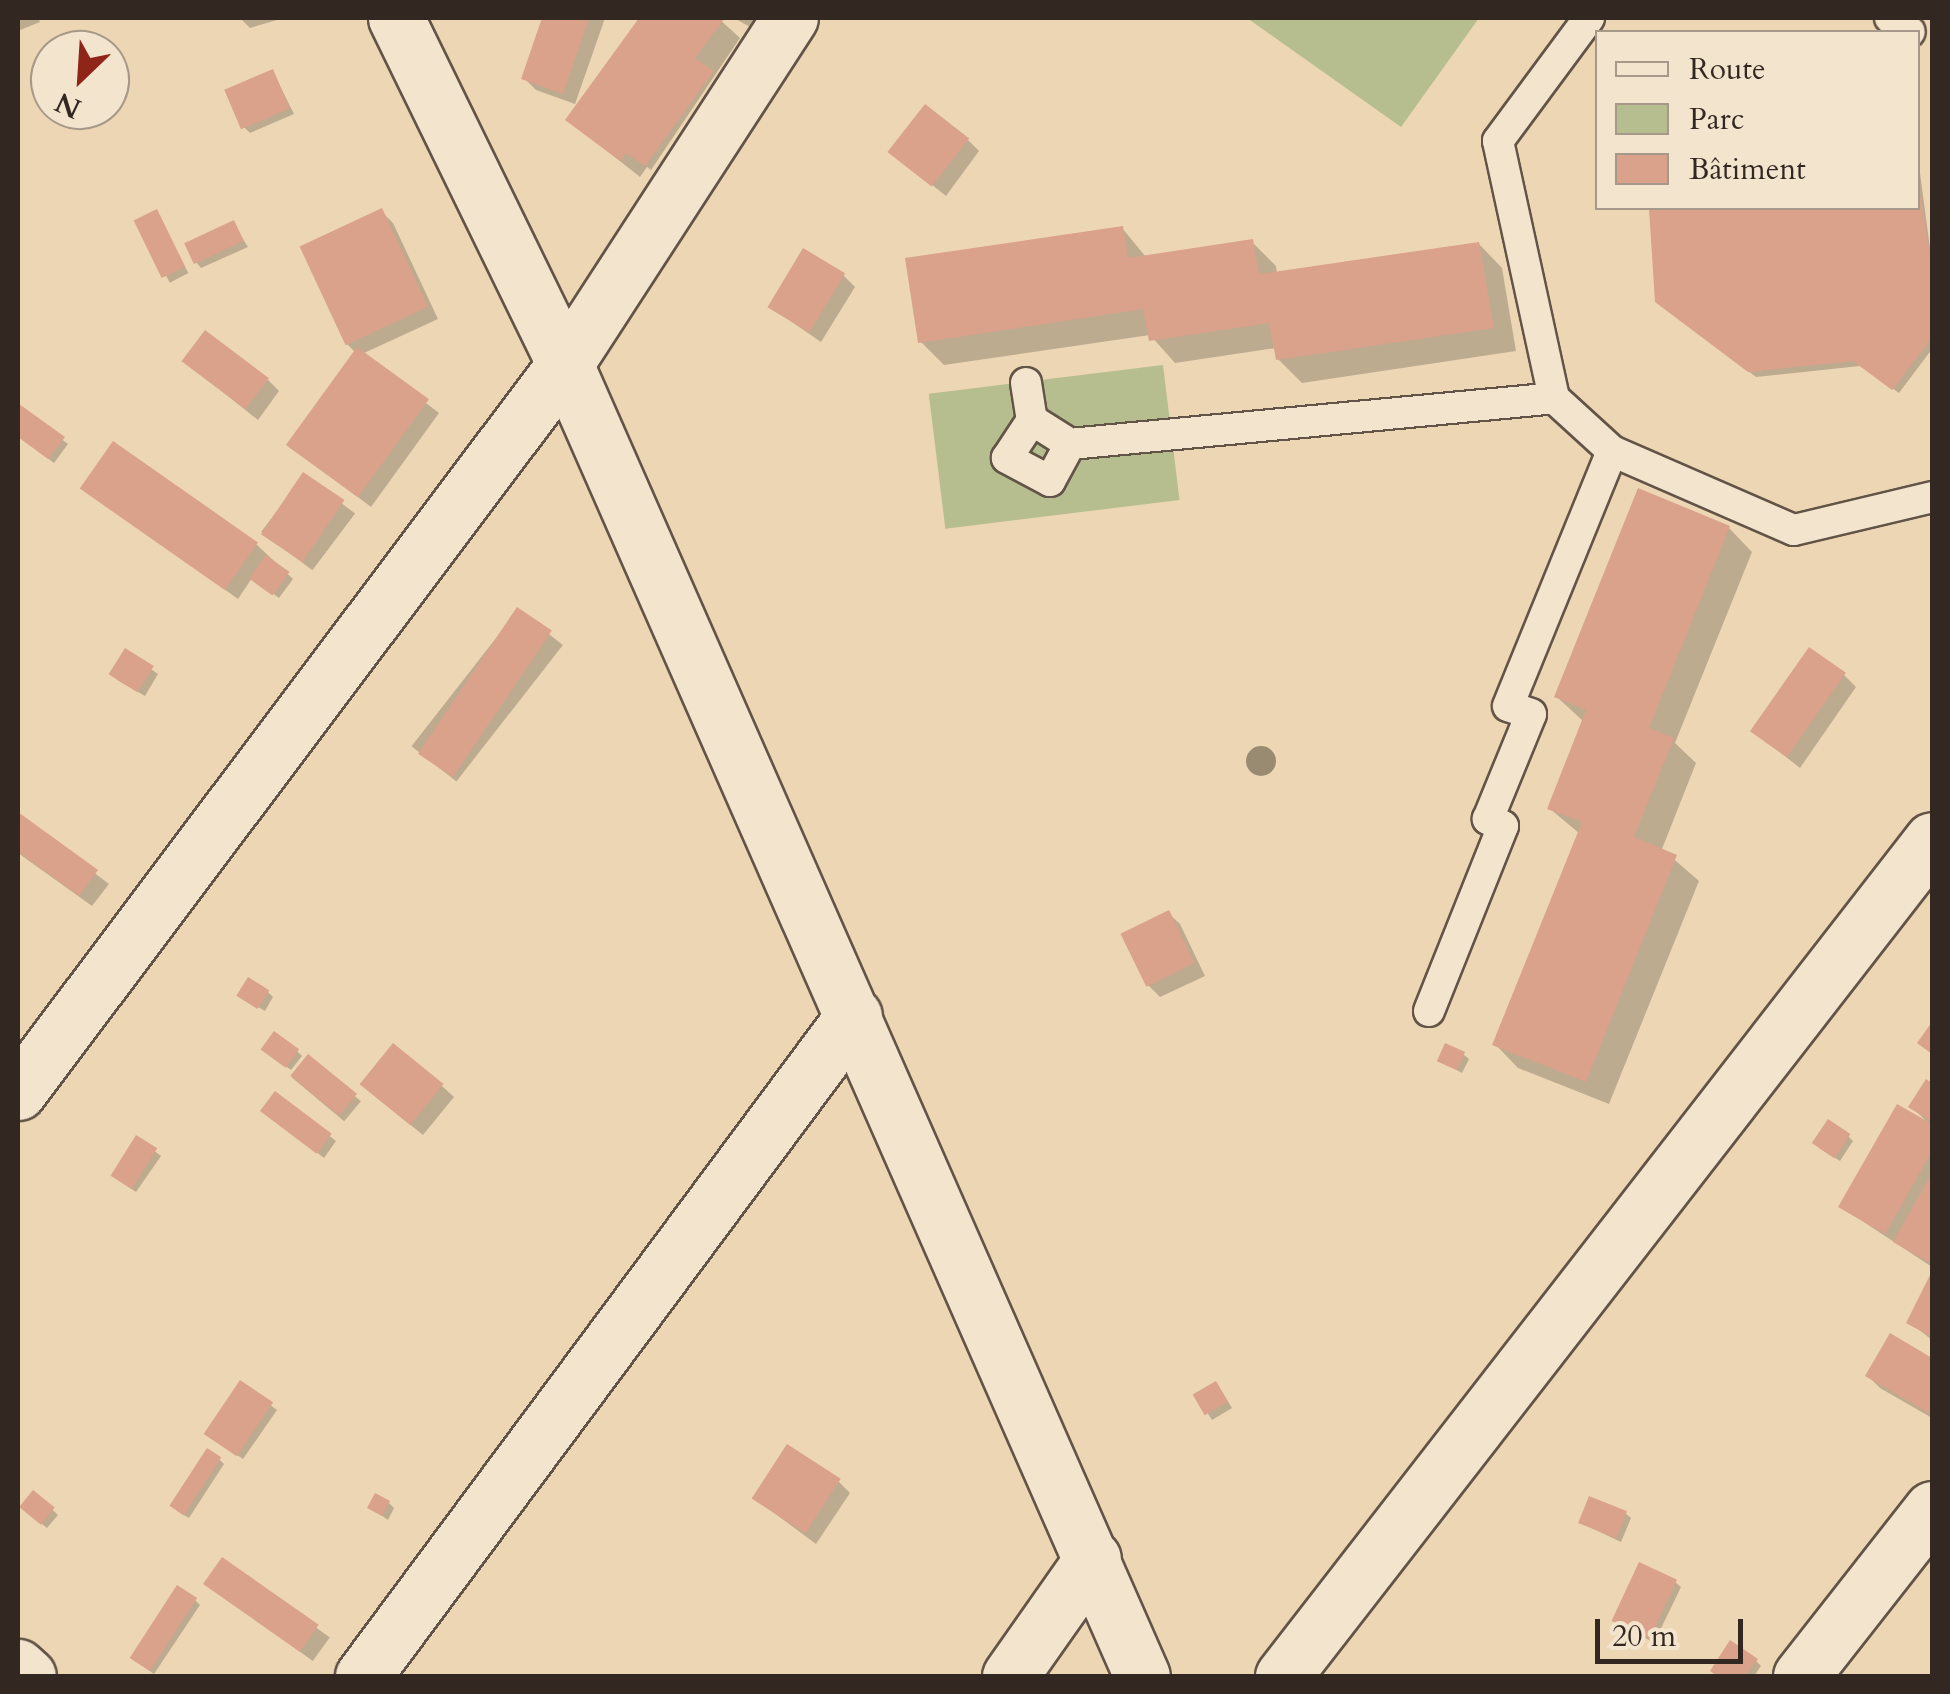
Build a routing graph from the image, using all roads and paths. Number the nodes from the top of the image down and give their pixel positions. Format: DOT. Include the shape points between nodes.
graph roads {
  1 [pos="396,18"];
  2 [pos="790,18"];
  3 [pos="1589,18"];
  4 [pos="566,364"];
  5 [pos="1026,383"];
  6 [pos="1554,398"];
  7 [pos="1032,420"];
  8 [pos="1070,444"];
  9 [pos="1612,451"];
  10 [pos="1932,497"];
  11 [pos="1932,840"];
  12 [pos="1429,1011"];
  13 [pos="854,1014"];
  14 [pos="18,1092"];
  15 [pos="1932,1509"];
  16 [pos="1093,1558"];
  17 [pos="18,1667"];
  18 [pos="28,1676"];
  19 [pos="363,1676"];
  20 [pos="1010,1676"];
  21 [pos="1142,1676"];
  22 [pos="1282,1676"];
  23 [pos="1801,1676"];
  1 -- 4 [label="street"];
  2 -- 4 [label="street"];
  3 -- 6 [label="lane" via="1498,141"];
  4 -- 13 [label="street"];
  4 -- 14 [label="street"];
  5 -- 7 [label="lane"];
  6 -- 8 [label="lane"];
  6 -- 9 [label="lane"];
  7 -- 8 [label="lane"];
  7 -- 8 [label="lane" via="1007,458 1050,481"];
  9 -- 10 [label="lane" via="1794,530"];
  9 -- 12 [label="lane" via="1508,706 1531,714 1488,820 1503,826"];
  11 -- 22 [label="street"];
  13 -- 16 [label="street"];
  13 -- 19 [label="street"];
  15 -- 23 [label="street"];
  16 -- 20 [label="street"];
  16 -- 21 [label="street"];
  17 -- 18 [label="street"];
}
